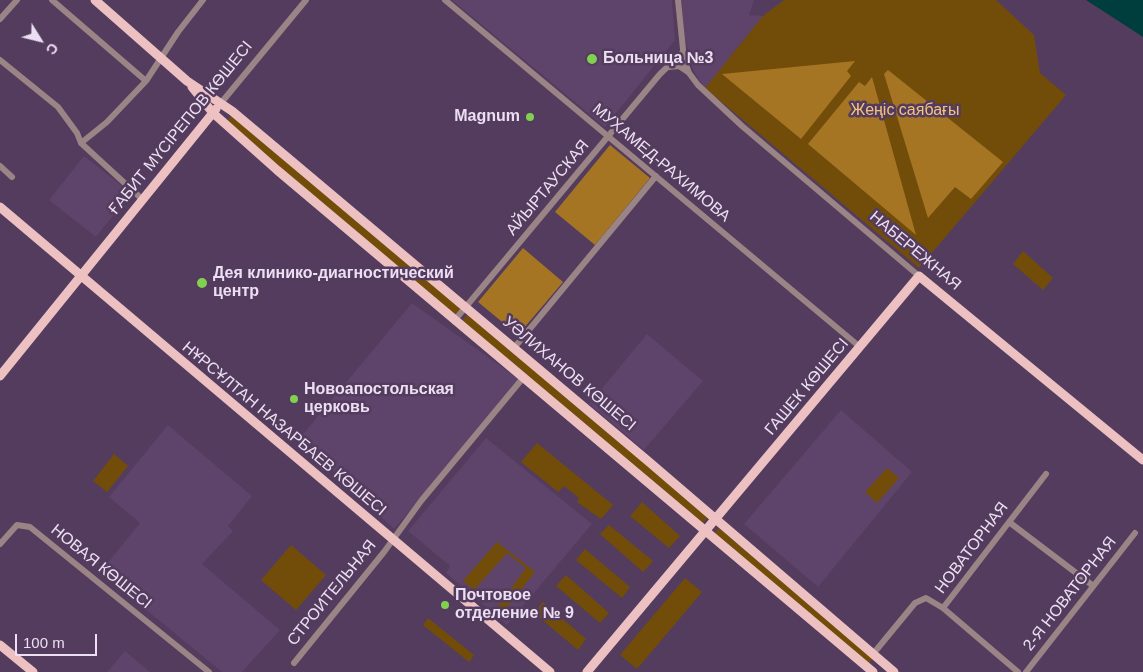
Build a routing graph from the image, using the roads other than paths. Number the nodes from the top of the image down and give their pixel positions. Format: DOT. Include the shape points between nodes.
graph roads {
  1 [pos="17,0"];
  2 [pos="52,0"];
  3 [pos="95,0"];
  4 [pos="203,0"];
  5 [pos="306,0"];
  6 [pos="445,0"];
  7 [pos="678,0"];
  8 [pos="0,19"];
  9 [pos="683,52"];
  10 [pos="161,59"];
  11 [pos="0,60"];
  12 [pos="666,67"];
  13 [pos="689,73"];
  14 [pos="146,81"];
  15 [pos="187,81"];
  16 [pos="221,103"];
  17 [pos="213,113"];
  18 [pos="609,138"];
  19 [pos="81,144"];
  20 [pos="0,166"];
  21 [pos="656,176"];
  22 [pos="12,177"];
  23 [pos="142,198"];
  24 [pos="0,207"];
  25 [pos="82,276"];
  26 [pos="920,276"];
  27 [pos="466,307"];
  28 [pos="454,321"];
  29 [pos="860,347"];
  30 [pos="514,348"];
  31 [pos="0,376"];
  32 [pos="523,378"];
  33 [pos="570,395"];
  34 [pos="558,408"];
  35 [pos="1143,460"];
  36 [pos="1046,474"];
  37 [pos="717,518"];
  38 [pos="1008,522"];
  39 [pos="705,532"];
  40 [pos="1136,533"];
  41 [pos="392,540"];
  42 [pos="0,544"];
  43 [pos="1092,585"];
  44 [pos="943,608"];
  45 [pos="0,644"];
  46 [pos="876,657"];
  47 [pos="294,662"];
  48 [pos="872,671"];
  49 [pos="33,672"];
  50 [pos="209,672"];
  51 [pos="550,672"];
  52 [pos="587,672"];
  53 [pos="894,672"];
  54 [pos="1018,672"];
  55 [pos="1026,672"];
  1 -- 8 [label="street"];
  2 -- 14 [label="street"];
  3 -- 10 [label="main road"];
  4 -- 10 [label="street"];
  5 -- 16 [label="street, ҒАБИТ МҮСІРЕПОВ КӨШЕСІ"];
  6 -- 18 [label="street, МУХАМЕД-РАХИМОВА"];
  7 -- 9 [label="street, НАБЕРЕЖНАЯ"];
  9 -- 12 [label="street, АЙЫРТАУСКАЯ"];
  9 -- 13 [label="street, НАБЕРЕЖНАЯ"];
  10 -- 14 [label="street"];
  10 -- 15 [label="main road"];
  11 -- 19 [label="street" via="58,107"];
  12 -- 13 [label="street" via="679,66"];
  12 -- 18 [label="street, АЙЫРТАУСКАЯ"];
  13 -- 26 [label="street, НАБЕРЕЖНАЯ" via="742,126"];
  14 -- 19 [label="street"];
  15 -- 16 [label="main road, УӘЛИХАНОВ КӨШЕСІ"];
  15 -- 17 [label="main road, УӘЛИХАНОВ КӨШЕСІ"];
  16 -- 17 [label="main road, ҒАБИТ МҮСІРЕПОВ КӨШЕСІ"];
  16 -- 27 [label="main road, УӘЛИХАНОВ КӨШЕСІ"];
  17 -- 23 [label="main road, ҒАБИТ МҮСІРЕПОВ КӨШЕСІ"];
  17 -- 28 [label="main road, УӘЛИХАНОВ КӨШЕСІ"];
  18 -- 21 [label="street, МУХАМЕД-РАХИМОВА"];
  18 -- 27 [label="street, АЙЫРТАУСКАЯ"];
  19 -- 23 [label="street"];
  20 -- 22 [label="street"];
  21 -- 29 [label="street, МУХАМЕД-РАХИМОВА"];
  21 -- 30 [label="street"];
  23 -- 25 [label="main road, ҒАБИТ МҮСІРЕПОВ КӨШЕСІ"];
  24 -- 25 [label="main road, НҰРСҰЛТАН НАЗАРБАЕВ КӨШЕСІ"];
  25 -- 31 [label="main road, ҒАБИТ МҮСІРЕПОВ КӨШЕСІ"];
  25 -- 41 [label="main road, НҰРСҰЛТАН НАЗАРБАЕВ КӨШЕСІ"];
  26 -- 29 [label="main road, ГАШЕК КӨШЕСІ"];
  26 -- 35 [label="main road, НАБЕРЕЖНАЯ"];
  27 -- 28 [label="street, АЙЫРТАУСКАЯ"];
  27 -- 30 [label="main road, УӘЛИХАНОВ КӨШЕСІ"];
  28 -- 32 [label="main road, УӘЛИХАНОВ КӨШЕСІ"];
  29 -- 37 [label="main road, ГАШЕК КӨШЕСІ"];
  30 -- 33 [label="main road, УӘЛИХАНОВ КӨШЕСІ"];
  32 -- 34 [label="main road, УӘЛИХАНОВ КӨШЕСІ"];
  32 -- 41 [label="street"];
  33 -- 34 [label="main road"];
  33 -- 37 [label="main road, УӘЛИХАНОВ КӨШЕСІ"];
  34 -- 39 [label="main road, УӘЛИХАНОВ КӨШЕСІ"];
  36 -- 38 [label="street, НОВАТОРНАЯ"];
  37 -- 39 [label="main road, ГАШЕК КӨШЕСІ"];
  37 -- 46 [label="main road, УӘЛИХАНОВ КӨШЕСІ"];
  38 -- 43 [label="street"];
  38 -- 44 [label="street, НОВАТОРНАЯ"];
  39 -- 48 [label="main road, УӘЛИХАНОВ КӨШЕСІ"];
  39 -- 52 [label="main road, ГАШЕК КӨШЕСІ"];
  40 -- 43 [label="street, 2-Я НОВАТОРНАЯ"];
  41 -- 47 [label="street, СТРОИТЕЛЬНАЯ"];
  41 -- 51 [label="main road, НҰРСҰЛТАН НАЗАРБАЕВ КӨШЕСІ"];
  42 -- 50 [label="street, НОВАЯ КӨШЕСІ" via="17,525 30,527"];
  43 -- 55 [label="street, 2-Я НОВАТОРНАЯ"];
  44 -- 46 [label="street, НОВАТОРНАЯ" via="926,598 918,601"];
  44 -- 54 [label="street"];
  45 -- 49 [label="main road"];
  46 -- 48 [label="street"];
  46 -- 53 [label="main road, УӘЛИХАНОВ КӨШЕСІ"];
}
